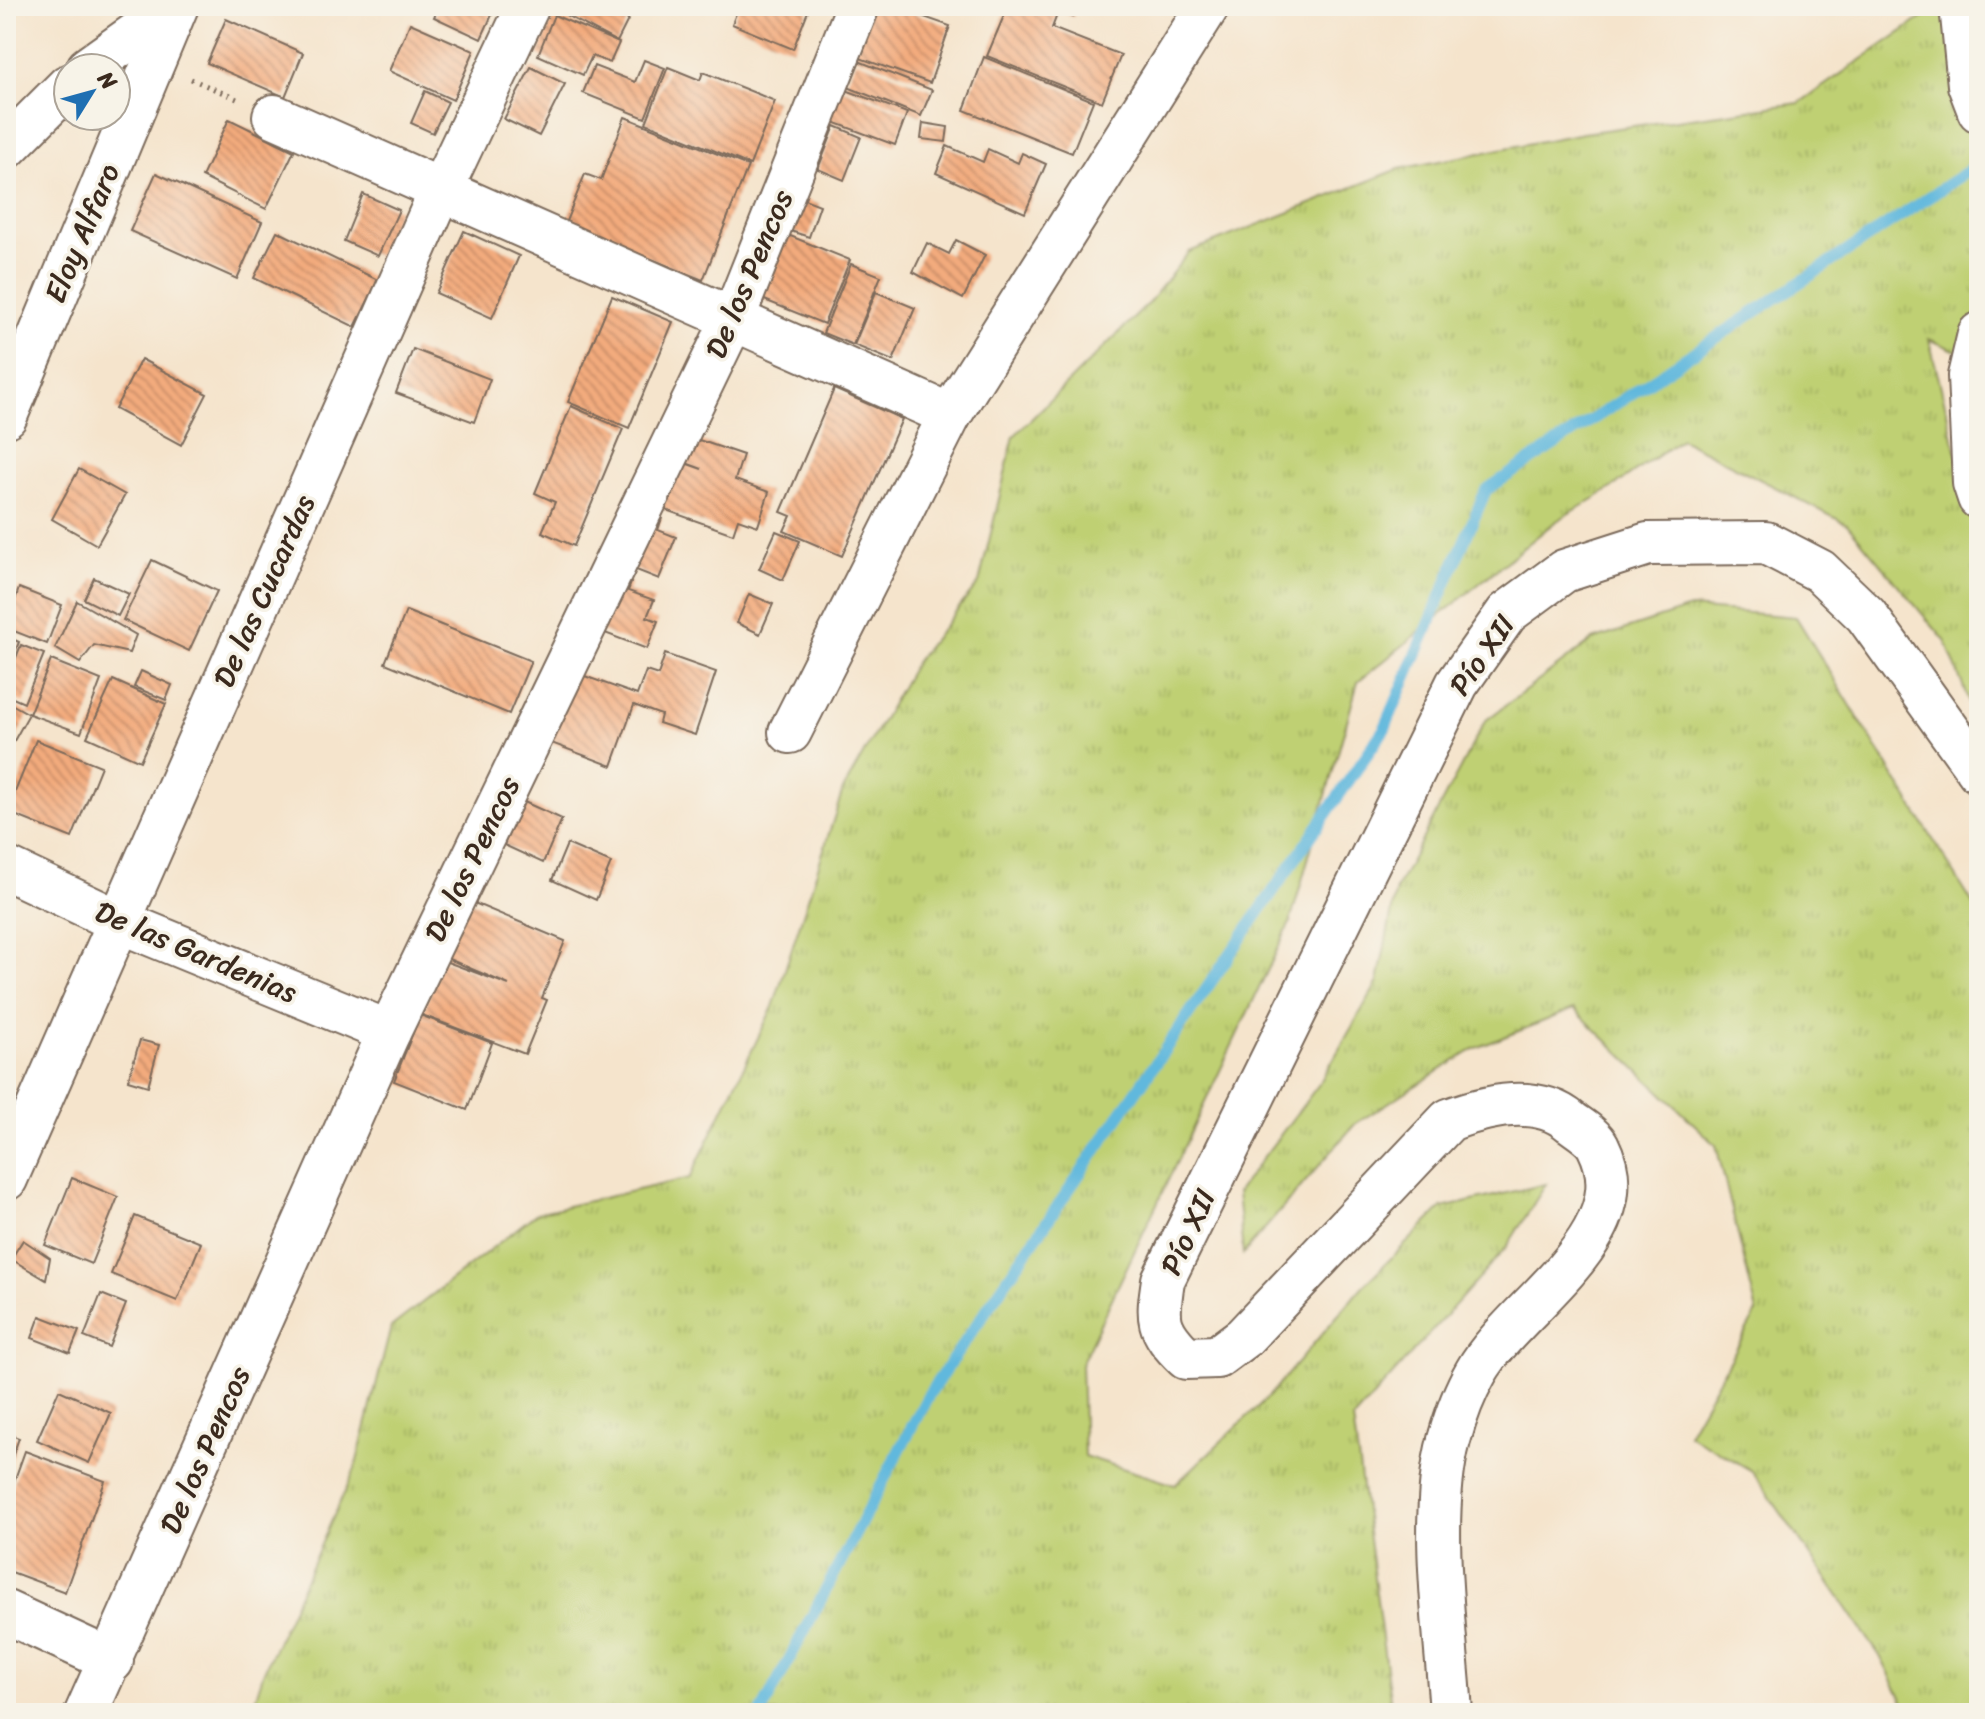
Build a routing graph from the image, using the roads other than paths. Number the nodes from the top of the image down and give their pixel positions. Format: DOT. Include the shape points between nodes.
graph roads {
  1 [pos="176,6"];
  2 [pos="528,6"];
  3 [pos="858,6"];
  4 [pos="1208,6"];
  5 [pos="1961,6"];
  6 [pos="111,52"];
  7 [pos="52,102"];
  8 [pos="1979,111"];
  9 [pos="274,116"];
  10 [pos="6,148"];
  11 [pos="440,192"];
  12 [pos="733,319"];
  13 [pos="1979,334"];
  14 [pos="950,415"];
  15 [pos="6,416"];
  16 [pos="1979,498"];
  17 [pos="790,732"];
  18 [pos="1979,772"];
  19 [pos="6,868"];
  20 [pos="118,921"];
  21 [pos="389,1032"];
  22 [pos="6,1179"];
  23 [pos="6,1612"];
  24 [pos="112,1661"];
  25 [pos="86,1713"];
  26 [pos="1451,1713"];
  1 -- 6 [label="street"];
  1 -- 15 [label="street, Eloy Alfaro"];
  2 -- 11 [label="street, De las Cucardas"];
  3 -- 12 [label="street, De los Pencos"];
  4 -- 14 [label="street"];
  5 -- 8 [label="street" via="1969,85"];
  7 -- 10 [label="street"];
  9 -- 11 [label="street"];
  11 -- 12 [label="street"];
  11 -- 20 [label="street, De las Cucardas"];
  12 -- 14 [label="street"];
  12 -- 21 [label="street, De los Pencos"];
  13 -- 16 [label="street" via="1969,376"];
  14 -- 17 [label="street"];
  18 -- 26 [label="street, Pío XII" via="1866,615 1820,571 1766,543 1648,544 1564,571 1507,613 1457,684 1163,1280 1158,1317 1166,1339 1186,1358 1217,1357 1244,1337 1449,1120 1485,1106 1520,1104 1563,1115 1597,1143 1608,1178 1605,1213 1477,1371 1449,1441 1439,1518"];
  19 -- 20 [label="street, De las Gardenias"];
  20 -- 21 [label="street, De las Gardenias"];
  20 -- 22 [label="street, De las Cucardas"];
  21 -- 24 [label="street, De los Pencos"];
  23 -- 24 [label="street"];
  24 -- 25 [label="street, De los Pencos"];
}
